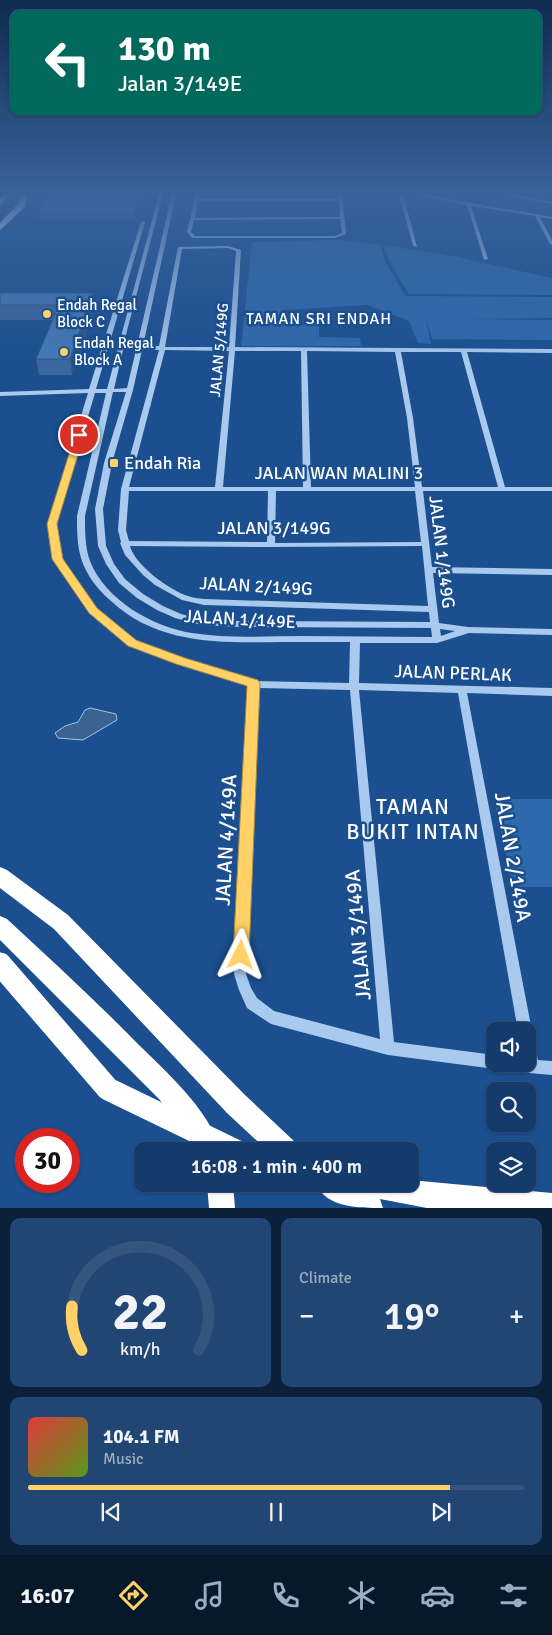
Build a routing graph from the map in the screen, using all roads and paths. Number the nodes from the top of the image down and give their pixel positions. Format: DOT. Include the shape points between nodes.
graph roads {
  1 [pos="134,250"];
  2 [pos="145,250"];
  3 [pos="162,250"];
  4 [pos="179,250"];
  5 [pos="239,250"];
  6 [pos="483,250"];
  7 [pos="486,259"];
  8 [pos="120,348"];
  9 [pos="140,348"];
  10 [pos="161,348"];
  11 [pos="233,348"];
  12 [pos="304,349"];
  13 [pos="397,349"];
  14 [pos="464,350"];
  15 [pos="552,351"];
  16 [pos="92,390"];
  17 [pos="110,390"];
  18 [pos="130,390"];
  19 [pos="0,394"];
  20 [pos="219,488"];
  21 [pos="272,488"];
  22 [pos="307,488"];
  23 [pos="502,488"];
  24 [pos="126,489"];
  25 [pos="418,489"];
  26 [pos="552,489"];
  27 [pos="124,543"];
  28 [pos="424,544"];
  29 [pos="271,545"];
  30 [pos="428,570"];
  31 [pos="552,572"];
  32 [pos="434,609"];
  33 [pos="435,625"];
  34 [pos="468,630"];
  35 [pos="552,632"];
  36 [pos="355,639"];
  37 [pos="438,640"];
  38 [pos="254,684"];
  39 [pos="354,686"];
  40 [pos="462,690"];
  41 [pos="552,692"];
  42 [pos="0,876"];
  43 [pos="0,926"];
  44 [pos="0,964"];
  45 [pos="523,1022"];
  46 [pos="388,1048"];
  47 [pos="486,1061"];
  48 [pos="536,1067"];
  49 [pos="552,1068"];
  50 [pos="205,1142"];
  51 [pos="217,1142"];
  52 [pos="276,1142"];
  53 [pos="221,1192"];
  54 [pos="343,1192"];
  55 [pos="406,1192"];
  56 [pos="552,1206"];
  57 [pos="222,1208"];
  58 [pos="370,1208"];
  1 -- 16 [label="street, JALAN PERLAK"];
  2 -- 8 [label="street, JALAN 1/149E"];
  3 -- 9 [label="street, JALAN 1/149E"];
  4 -- 10 [label="street"];
  5 -- 11 [label="street, JALAN 5/149G"];
  6 -- 7 [label="street"];
  8 -- 9 [label="street"];
  8 -- 17 [label="street, JALAN 1/149E"];
  9 -- 10 [label="street"];
  9 -- 18 [label="street, JALAN 1/149E"];
  10 -- 11 [label="street"];
  10 -- 24 [label="street"];
  11 -- 12 [label="street"];
  11 -- 20 [label="street, JALAN 5/149G"];
  12 -- 13 [label="street"];
  12 -- 22 [label="street"];
  13 -- 14 [label="street"];
  13 -- 25 [label="street, JALAN 1/149G" via="410,418"];
  14 -- 15 [label="street"];
  14 -- 23 [label="street"];
  16 -- 17 [label="street"];
  16 -- 19 [label="street"];
  16 -- 38 [label="street, JALAN PERLAK" via="52,524 58,559 93,610 132,643"];
  17 -- 18 [label="street"];
  17 -- 36 [label="street, JALAN 1/149E" via="81,516 81,535 89,569 110,597 156,626 192,636"];
  18 -- 33 [label="street, JALAN 1/149E" via="108,463 99,509 102,546 110,564 122,581 140,596 178,616 201,622"];
  20 -- 21 [label="street, JALAN WAN MALINI 3"];
  20 -- 24 [label="street, JALAN WAN MALINI 3"];
  21 -- 22 [label="street, JALAN WAN MALINI 3"];
  21 -- 29 [label="street"];
  22 -- 25 [label="street, JALAN WAN MALINI 3"];
  23 -- 25 [label="street, JALAN WAN MALINI 3"];
  23 -- 26 [label="street, JALAN WAN MALINI 3"];
  24 -- 27 [label="street"];
  25 -- 28 [label="street, JALAN 1/149G"];
  27 -- 29 [label="street, JALAN 3/149G"];
  27 -- 32 [label="street, JALAN 2/149G" via="135,561 158,583 185,598 204,602"];
  28 -- 29 [label="street, JALAN 3/149G"];
  28 -- 30 [label="street, JALAN 1/149G"];
  30 -- 31 [label="street"];
  30 -- 32 [label="street, JALAN 1/149G"];
  32 -- 33 [label="street, JALAN 1/149G"];
  33 -- 34 [label="street, JALAN 1/149E"];
  33 -- 37 [label="street, JALAN 1/149G"];
  34 -- 35 [label="street"];
  34 -- 37 [label="street, JALAN 1/149E"];
  36 -- 37 [label="street, JALAN 1/149E"];
  36 -- 39 [label="street, JALAN 3/149A"];
  38 -- 39 [label="street, JALAN PERLAK"];
  38 -- 46 [label="street, JALAN 4/149A" via="240,974 245,990 252,1003 271,1016"];
  39 -- 40 [label="street, JALAN PERLAK"];
  39 -- 46 [label="street, JALAN 3/149A"];
  40 -- 41 [label="street, JALAN PERLAK"];
  40 -- 45 [label="street, JALAN 2/149A"];
  42 -- 52 [label="highway" via="61,922"];
  43 -- 50 [label="highway" via="101,1022 171,1095"];
  44 -- 51 [label="highway, bridge" via="108,1089"];
  46 -- 47 [label="street"];
  48 -- 49 [label="street"];
  53 -- 57 [label="highway"];
  54 -- 58 [label="highway"];
  55 -- 56 [label="highway"];
}
